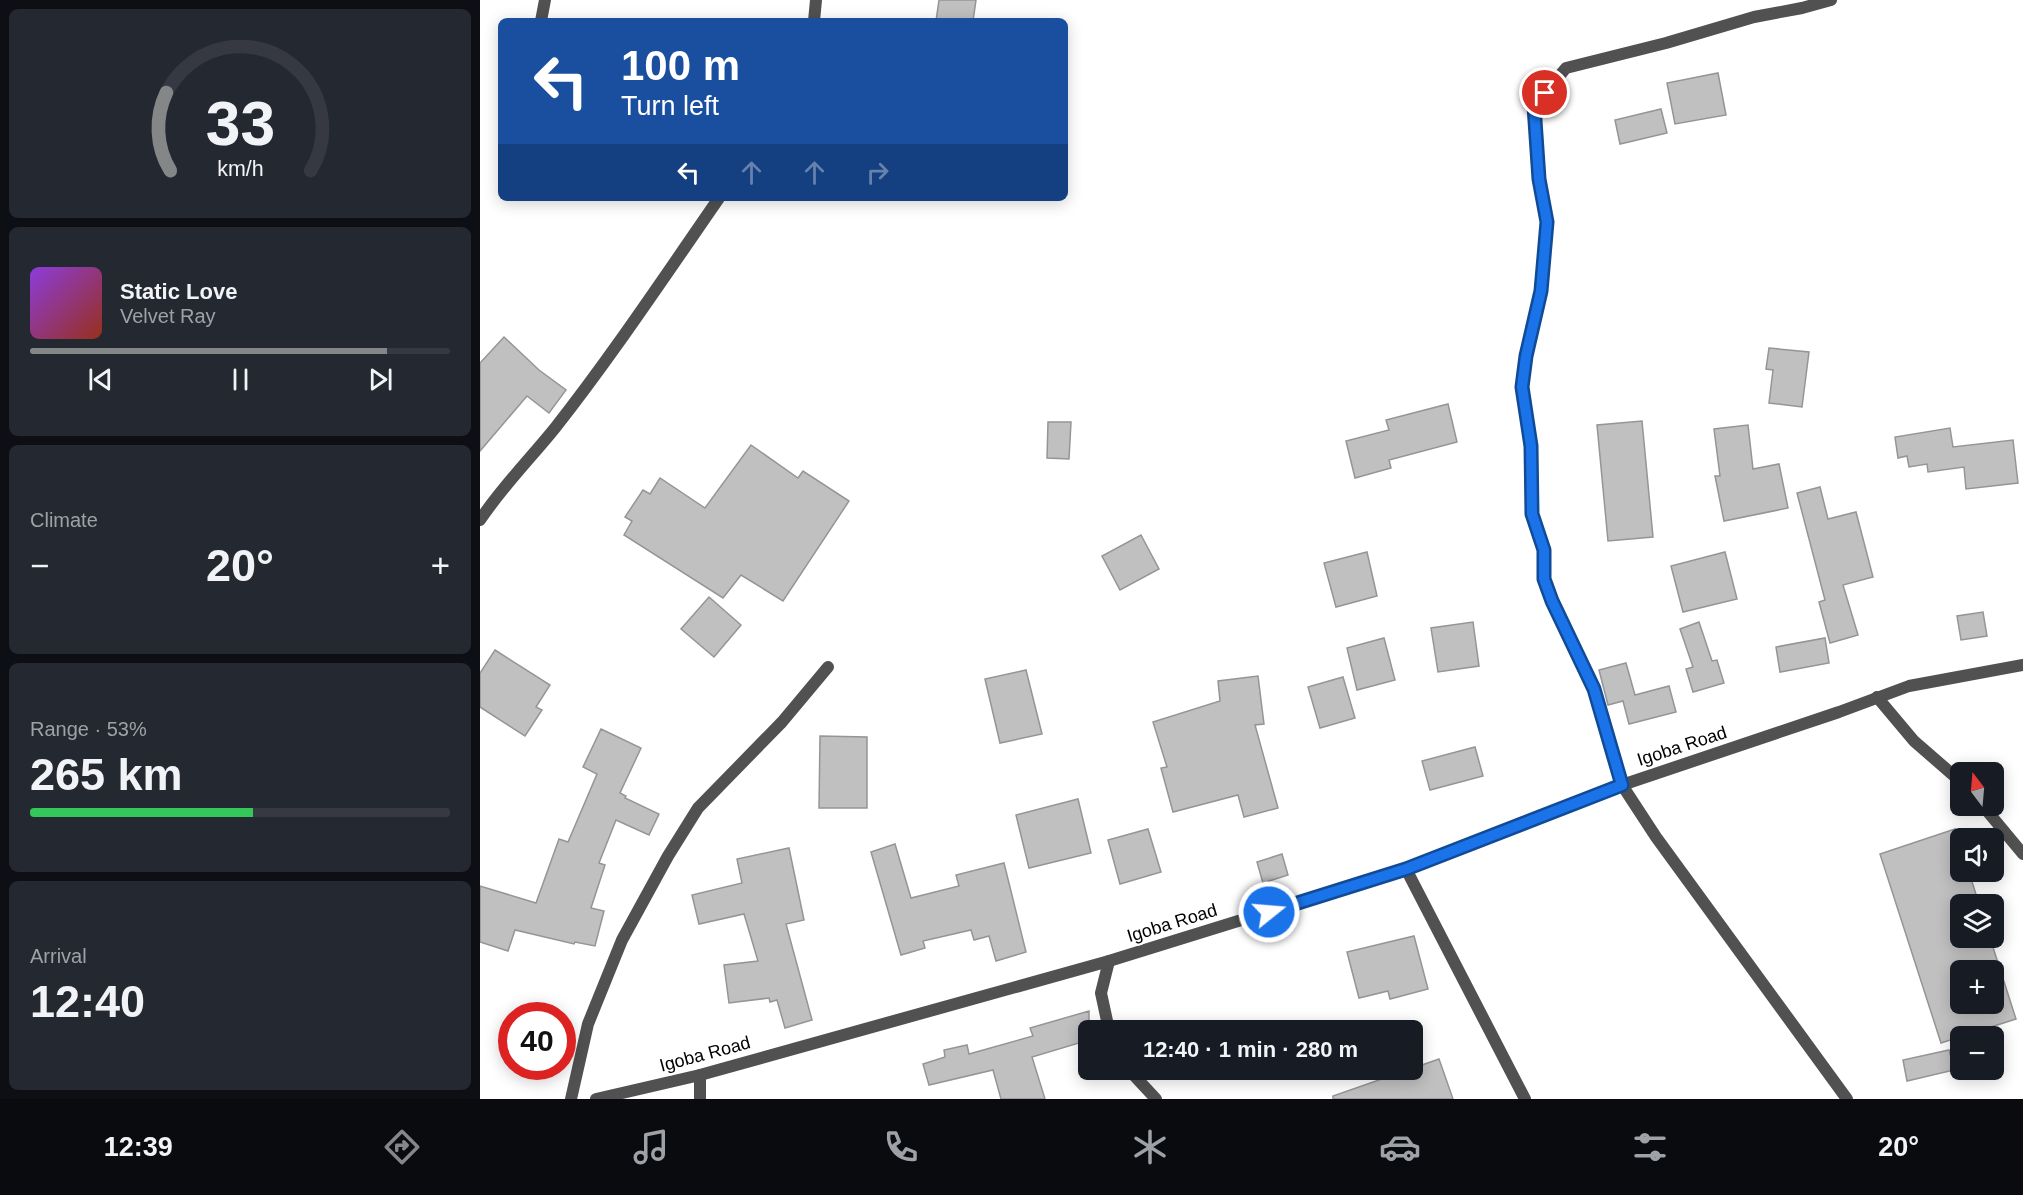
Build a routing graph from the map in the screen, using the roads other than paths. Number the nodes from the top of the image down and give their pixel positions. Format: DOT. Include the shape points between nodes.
graph roads {
  1 [pos="545,0"];
  2 [pos="816,0"];
  3 [pos="1826,1"];
  4 [pos="542,18"];
  5 [pos="814,18"];
  6 [pos="717,201"];
  7 [pos="480,520"];
  8 [pos="2023,665"];
  9 [pos="828,667"];
  10 [pos="1876,697"];
  11 [pos="1950,772"];
  12 [pos="1622,785"];
  13 [pos="1991,816"];
  14 [pos="2023,854"];
  15 [pos="1406,869"];
  16 [pos="1109,961"];
  17 [pos="1107,1020"];
  18 [pos="700,1075"];
  19 [pos="1138,1080"];
  20 [pos="571,1099"];
  21 [pos="596,1099"];
  22 [pos="700,1099"];
  23 [pos="1156,1099"];
  24 [pos="1525,1099"];
  25 [pos="1847,1099"];
  1 -- 4 [label="street"];
  2 -- 5 [label="street"];
  3 -- 12 [label="street" via="1754,16 1566,68 1534,106 1539,179 1547,222 1541,291 1522,387 1531,446 1532,514 1544,550 1544,579 1594,689"];
  6 -- 7 [label="street" via="625,335"];
  8 -- 10 [label="street, Igoba Road" via="1909,686"];
  9 -- 20 [label="street" via="782,722 698,808 668,856 622,940 588,1024"];
  10 -- 11 [label="street" via="1914,741"];
  10 -- 12 [label="street, Igoba Road"];
  12 -- 15 [label="street, Igoba Road"];
  12 -- 25 [label="street"];
  13 -- 14 [label="street"];
  15 -- 16 [label="street, Igoba Road"];
  15 -- 24 [label="street"];
  16 -- 17 [label="street" via="1101,993"];
  16 -- 18 [label="street, Igoba Road"];
  18 -- 21 [label="street, Igoba Road"];
  18 -- 22 [label="street"];
  19 -- 23 [label="street"];
}
